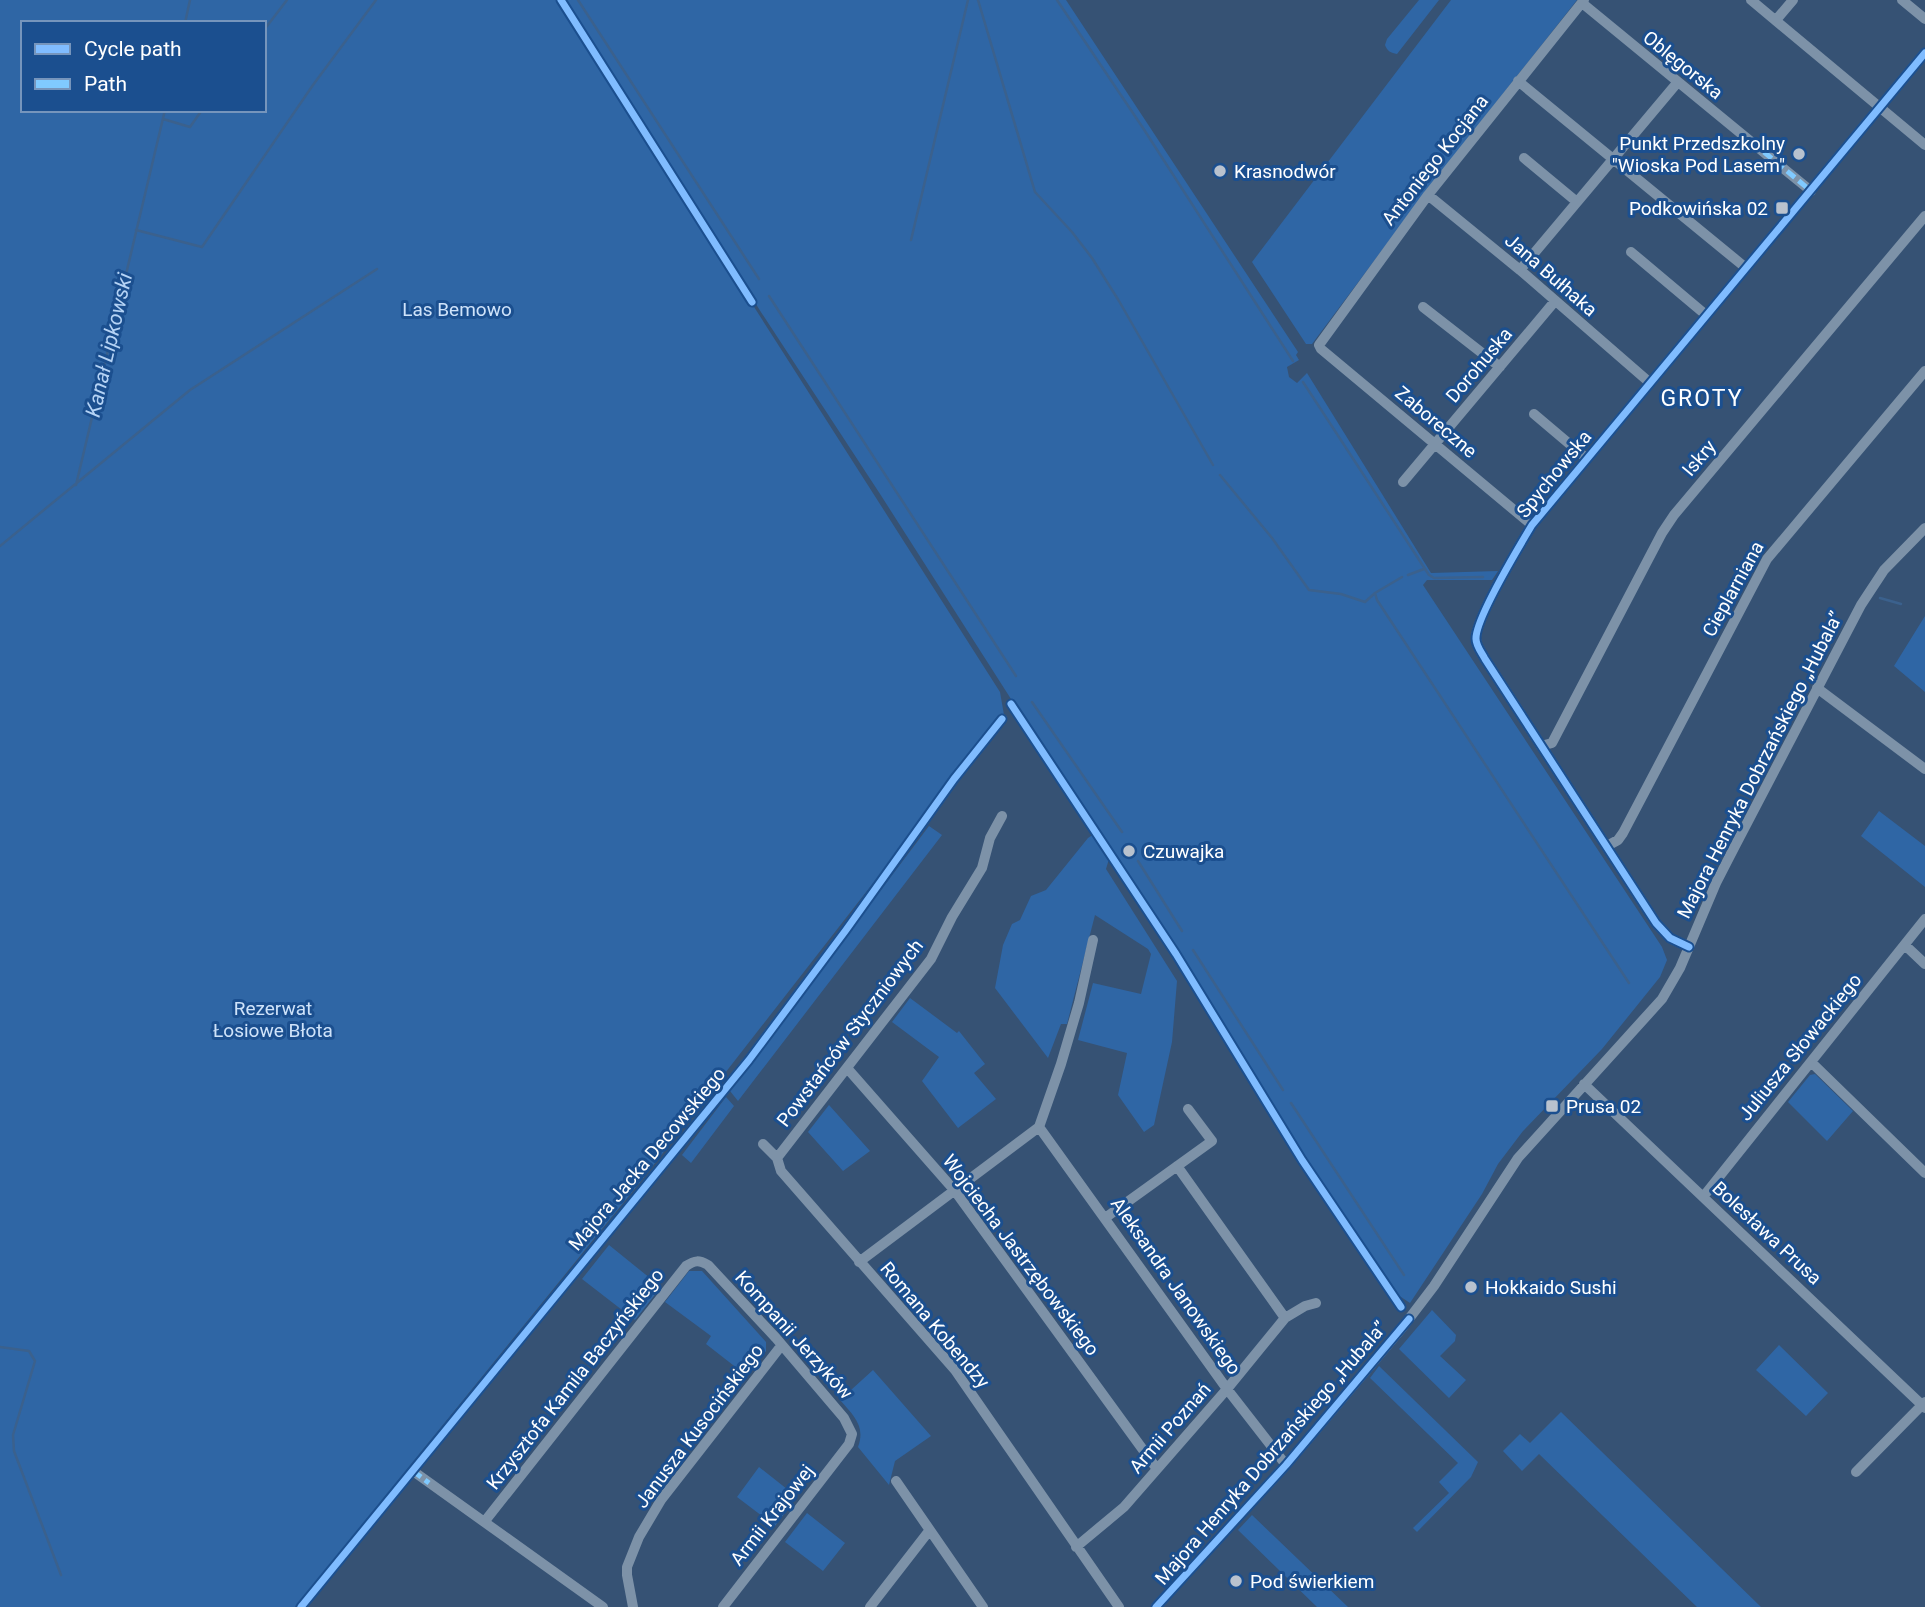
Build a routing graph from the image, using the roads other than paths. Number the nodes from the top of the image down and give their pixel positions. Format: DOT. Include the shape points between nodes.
graph roads {
  1 [pos="1751,0"];
  2 [pos="1793,0"];
  3 [pos="1902,0"];
  4 [pos="1583,1"];
  5 [pos="1925,19"];
  6 [pos="1776,20"];
  7 [pos="1925,53"];
  8 [pos="1518,81"];
  9 [pos="1677,83"];
  10 [pos="1880,107"];
  11 [pos="1925,145"];
  12 [pos="1524,158"];
  13 [pos="1613,160"];
  14 [pos="1811,191"];
  15 [pos="1429,195"];
  16 [pos="1577,202"];
  17 [pos="1925,216"];
  18 [pos="1631,252"];
  19 [pos="1746,268"];
  20 [pos="1520,270"];
  21 [pos="1555,301"];
  22 [pos="1423,307"];
  23 [pos="1706,315"];
  24 [pos="1319,345"];
  25 [pos="1500,367"];
  26 [pos="1925,371"];
  27 [pos="1649,382"];
  28 [pos="1534,414"];
  29 [pos="1436,445"];
  30 [pos="1586,457"];
  31 [pos="1403,482"];
  32 [pos="1532,525"];
  33 [pos="1925,528"];
  34 [pos="1817,688"];
  35 [pos="1002,719"];
  36 [pos="1541,747"];
  37 [pos="1925,769"];
  38 [pos="1002,816"];
  39 [pos="1607,846"];
  40 [pos="1925,919"];
  41 [pos="1093,940"];
  42 [pos="1905,945"];
  43 [pos="1689,947"];
  44 [pos="1925,964"];
  45 [pos="1811,1062"];
  46 [pos="847,1068"];
  47 [pos="1584,1084"];
  48 [pos="1188,1109"];
  49 [pos="1039,1127"];
  50 [pos="763,1144"];
  51 [pos="777,1158"];
  52 [pos="1177,1166"];
  53 [pos="1925,1173"];
  54 [pos="955,1191"];
  55 [pos="1703,1197"];
  56 [pos="1105,1217"];
  57 [pos="694,1260"];
  58 [pos="859,1262"];
  59 [pos="1315,1303"];
  60 [pos="1285,1318"];
  61 [pos="781,1346"];
  62 [pos="1227,1389"];
  63 [pos="1924,1405"];
  64 [pos="849,1444"];
  65 [pos="1286,1465"];
  66 [pos="1157,1469"];
  67 [pos="413,1471"];
  68 [pos="1856,1472"];
  69 [pos="896,1481"];
  70 [pos="485,1521"];
  71 [pos="929,1531"];
  72 [pos="1076,1547"];
  73 [pos="597,1605"];
  74 [pos="301,1607"];
  75 [pos="634,1607"];
  76 [pos="723,1607"];
  77 [pos="870,1607"];
  78 [pos="983,1607"];
  79 [pos="1119,1607"];
  80 [pos="1156,1607"];
  1 -- 6 [label="street"];
  2 -- 6 [label="street"];
  3 -- 5 [label="street"];
  4 -- 8 [label="street, Antoniego Kocjana"];
  4 -- 9 [label="street, Oblęgorska"];
  6 -- 10 [label="street"];
  7 -- 10 [label="street, Spychowska"];
  8 -- 13 [label="street"];
  8 -- 15 [label="street, Antoniego Kocjana"];
  9 -- 13 [label="street"];
  9 -- 14 [label="street, Oblęgorska"];
  10 -- 11 [label="street"];
  10 -- 14 [label="street, Spychowska"];
  12 -- 16 [label="street"];
  13 -- 16 [label="street"];
  13 -- 19 [label="street"];
  14 -- 19 [label="street, Spychowska"];
  15 -- 20 [label="street, Jana Bułhaka"];
  15 -- 24 [label="street, Antoniego Kocjana"];
  16 -- 20 [label="street"];
  17 -- 36 [label="street, Iskry" via="1674,515 1552,743"];
  18 -- 23 [label="street"];
  19 -- 23 [label="street, Spychowska"];
  20 -- 21 [label="street, Jana Bułhaka"];
  21 -- 25 [label="street, Dorohuska"];
  21 -- 27 [label="street, Jana Bułhaka"];
  22 -- 25 [label="street"];
  23 -- 27 [label="street, Spychowska"];
  24 -- 29 [label="street, Zaboreczne"];
  25 -- 29 [label="street, Dorohuska"];
  26 -- 39 [label="street, Cieplarniana" via="1767,559 1623,833"];
  27 -- 30 [label="street, Spychowska"];
  28 -- 30 [label="street"];
  29 -- 31 [label="street, Dorohuska"];
  29 -- 32 [label="street, Zaboreczne"];
  30 -- 32 [label="street, Spychowska"];
  32 -- 36 [label="street, Spychowska" via="1499,583 1476,643"];
  33 -- 34 [label="street, Majora Henryka Dobrzańskiego „Hubala”" via="1871,587"];
  34 -- 37 [label="street"];
  34 -- 43 [label="street, Majora Henryka Dobrzańskiego „Hubala”" via="1722,872"];
  35 -- 67 [label="street, Majora Jacka Decowskiego" via="749,1060"];
  36 -- 39 [label="street, Spychowska"];
  38 -- 46 [label="street, Powstańców Styczniowych" via="982,868 935,953"];
  39 -- 43 [label="street, Spychowska" via="1663,933"];
  40 -- 42 [label="street, Juliusza Słowackiego"];
  41 -- 49 [label="street" via="1065,1052"];
  42 -- 44 [label="street"];
  42 -- 45 [label="street, Juliusza Słowackiego"];
  43 -- 47 [label="street, Majora Henryka Dobrzańskiego „Hubala”" via="1662,999"];
  45 -- 53 [label="street"];
  45 -- 55 [label="street, Juliusza Słowackiego"];
  46 -- 51 [label="street, Powstańców Styczniowych"];
  46 -- 54 [label="street, Wojciecha Jastrzębowskiego"];
  47 -- 55 [label="street, Bolesława Prusa"];
  47 -- 65 [label="street, Majora Henryka Dobrzańskiego „Hubala”" via="1518,1158 1402,1328"];
  48 -- 52 [label="street" via="1212,1141"];
  49 -- 54 [label="street"];
  49 -- 56 [label="street, Aleksandra Janowskiego"];
  50 -- 51 [label="street, Romana Kobendzy"];
  51 -- 58 [label="street, Romana Kobendzy" via="781,1171"];
  52 -- 56 [label="street"];
  52 -- 60 [label="street"];
  54 -- 58 [label="street"];
  54 -- 66 [label="street, Wojciecha Jastrzębowskiego"];
  55 -- 63 [label="street, Bolesława Prusa"];
  56 -- 62 [label="street, Aleksandra Janowskiego"];
  57 -- 61 [label="street, Kompanii Jerzyków" via="708,1265"];
  57 -- 70 [label="street, Krzysztofa Kamila Baczyńskiego"];
  58 -- 72 [label="street, Romana Kobendzy" via="955,1370"];
  59 -- 60 [label="street, Armii Poznań"];
  60 -- 62 [label="street, Armii Poznań"];
  61 -- 64 [label="street, Kompanii Jerzyków" via="844,1418 852,1434"];
  61 -- 75 [label="street, Janusza Kusocińskiego" via="650,1519 627,1567"];
  62 -- 65 [label="street, Aleksandra Janowskiego"];
  62 -- 66 [label="street, Armii Poznań"];
  63 -- 68 [label="street"];
  64 -- 76 [label="street, Armii Krajowej"];
  65 -- 80 [label="street, Majora Henryka Dobrzańskiego „Hubala”"];
  66 -- 72 [label="street, Armii Poznań" via="1124,1507"];
  67 -- 70 [label="street"];
  67 -- 74 [label="street, Majora Jacka Decowskiego"];
  69 -- 71 [label="street"];
  70 -- 73 [label="street"];
  71 -- 77 [label="street"];
  71 -- 78 [label="street"];
  72 -- 79 [label="street, Romana Kobendzy"];
}
